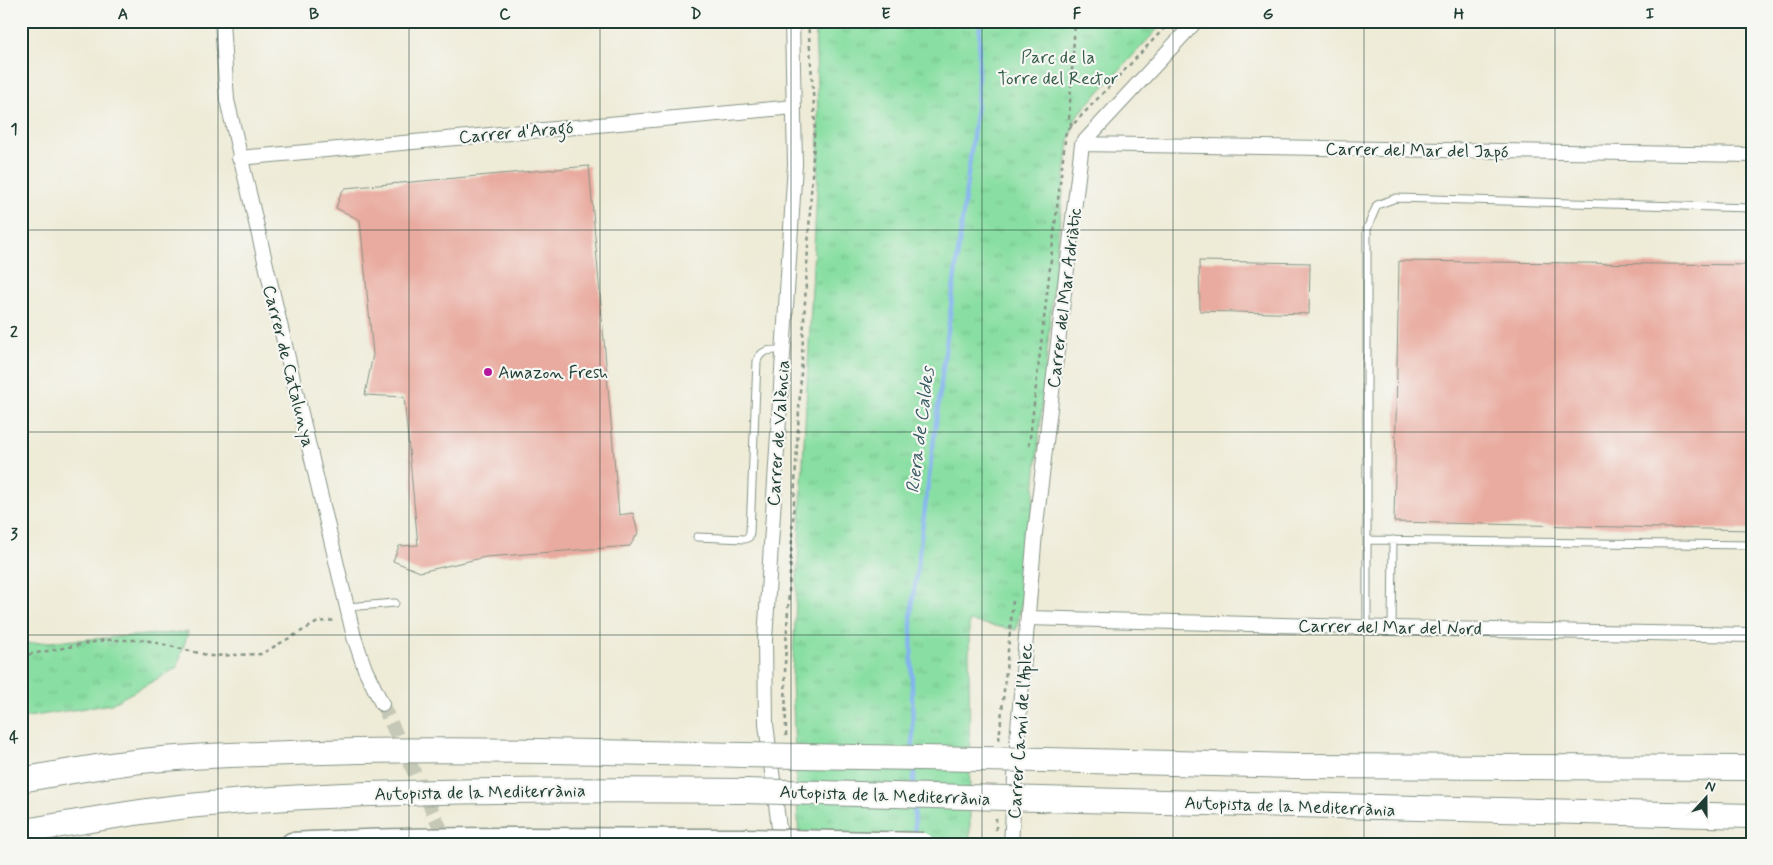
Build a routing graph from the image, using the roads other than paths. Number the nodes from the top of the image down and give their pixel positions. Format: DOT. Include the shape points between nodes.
graph roads {
  1 [pos="222,21"];
  2 [pos="792,21"];
  3 [pos="1196,21"];
  4 [pos="794,107"];
  5 [pos="1082,144"];
  6 [pos="1752,156"];
  7 [pos="239,158"];
  8 [pos="1752,208"];
  9 [pos="783,350"];
  10 [pos="697,538"];
  11 [pos="1368,540"];
  12 [pos="1393,540"];
  13 [pos="1752,545"];
  14 [pos="395,603"];
  15 [pos="348,613"];
  16 [pos="1028,618"];
  17 [pos="1367,627"];
  18 [pos="1392,628"];
  19 [pos="1752,635"];
  20 [pos="382,704"];
  21 [pos="1752,759"];
  22 [pos="1663,766"];
  23 [pos="1752,768"];
  24 [pos="21,780"];
  25 [pos="1752,816"];
  26 [pos="21,832"];
  27 [pos="292,844"];
  28 [pos="781,844"];
  29 [pos="923,844"];
  30 [pos="1011,844"];
  1 -- 7 [label="street, Carrer de Catalunya" via="227,100"];
  2 -- 4 [label="street, Carrer de València"];
  3 -- 5 [label="street"];
  4 -- 7 [label="street, Carrer d'Aragó"];
  4 -- 9 [label="street, Carrer de València" via="795,164"];
  5 -- 6 [label="street, Carrer del Mar del Japó"];
  5 -- 16 [label="street, Carrer del Mar Adriàtic" via="1035,533"];
  7 -- 15 [label="street, Carrer de Catalunya"];
  8 -- 11 [label="lane" via="1396,198 1376,205 1367,229"];
  9 -- 10 [label="lane" via="766,350 756,362 749,537"];
  9 -- 28 [label="street, Carrer de València" via="764,664 766,724"];
  11 -- 12 [label="lane"];
  11 -- 17 [label="lane"];
  12 -- 13 [label="lane"];
  12 -- 18 [label="lane"];
  14 -- 15 [label="lane"];
  15 -- 20 [label="street, Carrer de Catalunya" via="365,669"];
  16 -- 17 [label="street, Carrer del Mar del Nord"];
  16 -- 30 [label="street, Carrer Camí de l'Aplec"];
  17 -- 18 [label="street, Carrer del Mar del Nord"];
  18 -- 19 [label="street, Carrer del Mar del Nord"];
  21 -- 22 [label="highway"];
  22 -- 23 [label="highway, Autopista de la Mediterrània"];
  22 -- 24 [label="highway, Autopista de la Mediterrània, bridge" via="1294,766 430,750 232,754 151,760"];
  25 -- 26 [label="highway, Autopista de la Mediterrània, bridge" via="745,791 521,790 320,796 171,808"];
  27 -- 29 [label="highway, bridge" via="458,839"];
}
